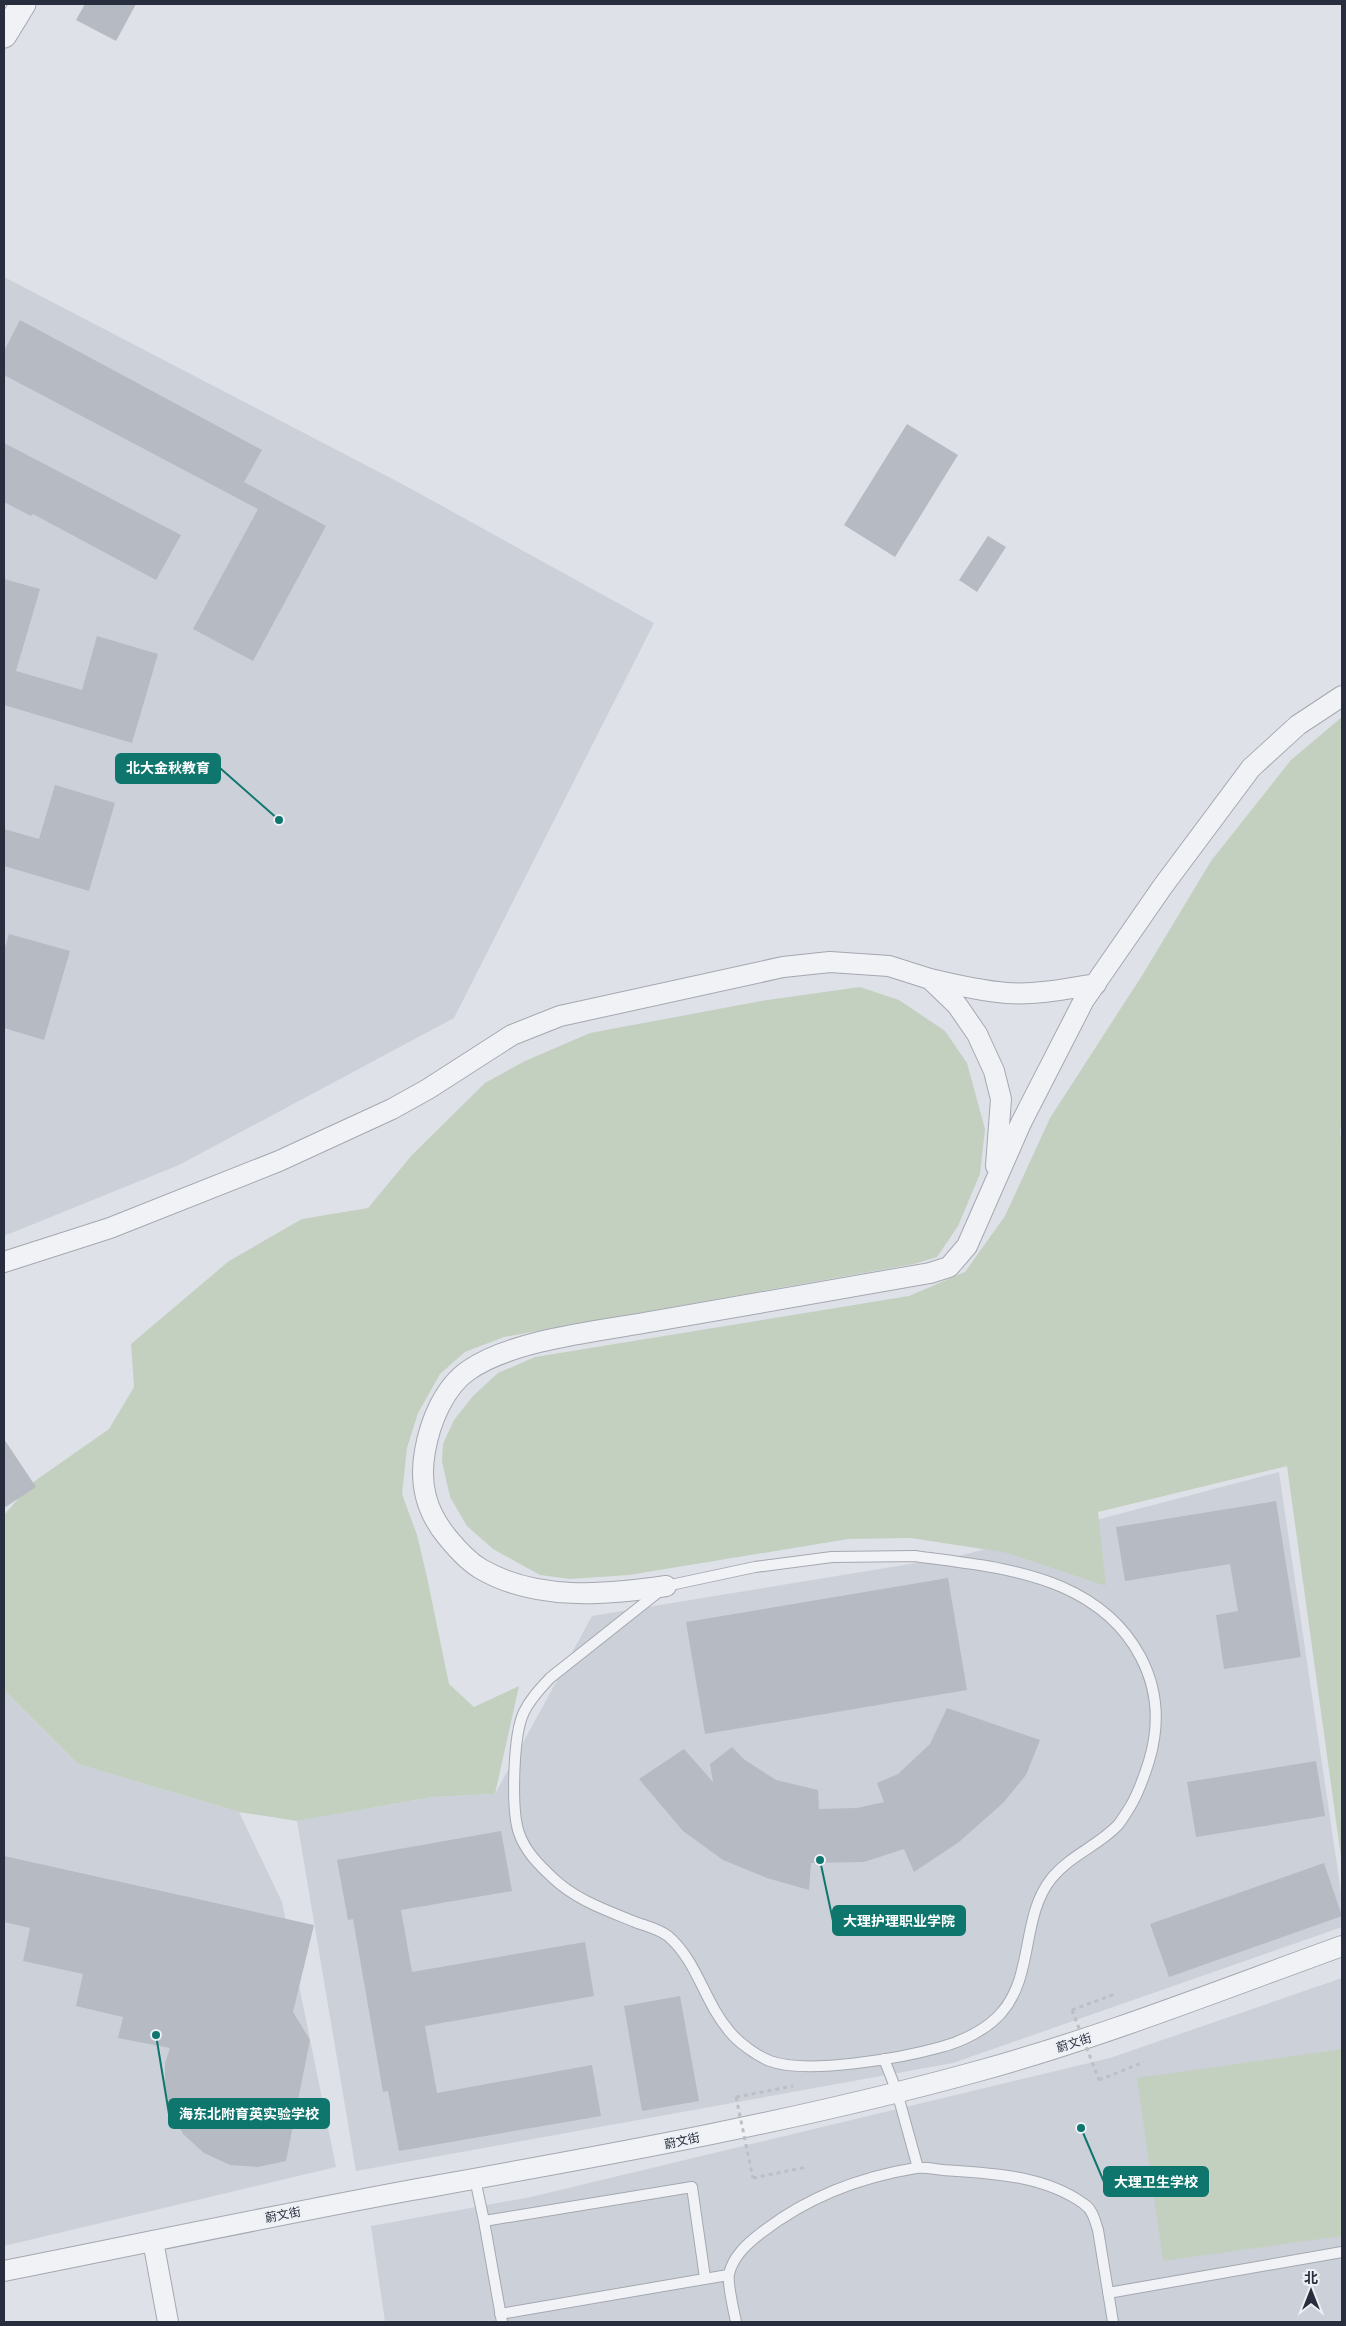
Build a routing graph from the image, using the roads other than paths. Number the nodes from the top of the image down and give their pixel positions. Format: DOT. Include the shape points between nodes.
graph roads {
  1 [pos="23,4"];
  2 [pos="4,35"];
  3 [pos="1342,696"];
  4 [pos="930,978"];
  5 [pos="1096,984"];
  6 [pos="995,1185"];
  7 [pos="4,1262"];
  8 [pos="666,1586"];
  9 [pos="1342,1946"];
  10 [pos="884,2059"];
  11 [pos="897,2092"];
  12 [pos="918,2168"];
  13 [pos="475,2179"];
  14 [pos="484,2221"];
  15 [pos="153,2241"];
  16 [pos="1342,2252"];
  17 [pos="4,2271"];
  18 [pos="728,2274"];
  19 [pos="705,2278"];
  20 [pos="1108,2293"];
  21 [pos="501,2318"];
  22 [pos="168,2322"];
  23 [pos="736,2322"];
  24 [pos="1112,2322"];
  1 -- 2 [label="street"];
  3 -- 5 [label="street" via="1298,725 1251,768 1163,886"];
  4 -- 5 [label="street" via="972,989 1007,993 1050,992"];
  4 -- 6 [label="street" via="957,1005 972,1026 994,1071 1001,1100"];
  4 -- 7 [label="street" via="889,966 830,962 783,967 560,1016 512,1035 392,1110 279,1161 110,1228"];
  5 -- 6 [label="street" via="1084,1000 1025,1115"];
  6 -- 8 [label="street" via="967,1246 949,1267 521,1347 496,1355 468,1371 449,1390 429,1428 422,1467 432,1518 457,1549 480,1569 518,1585 605,1594"];
  8 -- 10 [label="lane" via="550,1678 522,1715 514,1770 514,1803 519,1832 532,1858 557,1882 591,1904 664,1933 685,1953 730,2033 770,2061 802,2067"];
  8 -- 10 [label="lane" via="755,1567 832,1557 915,1556 1019,1572 1062,1587 1090,1602 1122,1628 1140,1655 1154,1688 1157,1713 1156,1738 1142,1783 1118,1825 1067,1863 1050,1880 1037,1903 1016,1991 1001,2014 976,2033 943,2047"];
  9 -- 11 [label="street, 蔚文街" via="1122,2028"];
  10 -- 11 [label="lane"];
  11 -- 12 [label="lane"];
  11 -- 13 [label="street, 蔚文街" via="677,2142"];
  12 -- 18 [label="lane" via="855,2182 784,2215 739,2253"];
  12 -- 20 [label="lane" via="1014,2176 1051,2187 1086,2204 1098,2230"];
  13 -- 14 [label="lane"];
  13 -- 15 [label="street, 蔚文街"];
  14 -- 19 [label="lane" via="692,2187"];
  14 -- 21 [label="lane"];
  15 -- 17 [label="street, 蔚文街"];
  15 -- 22 [label="street"];
  16 -- 20 [label="lane"];
  18 -- 19 [label="lane"];
  18 -- 23 [label="lane"];
  19 -- 21 [label="lane"];
  20 -- 24 [label="lane"];
}
